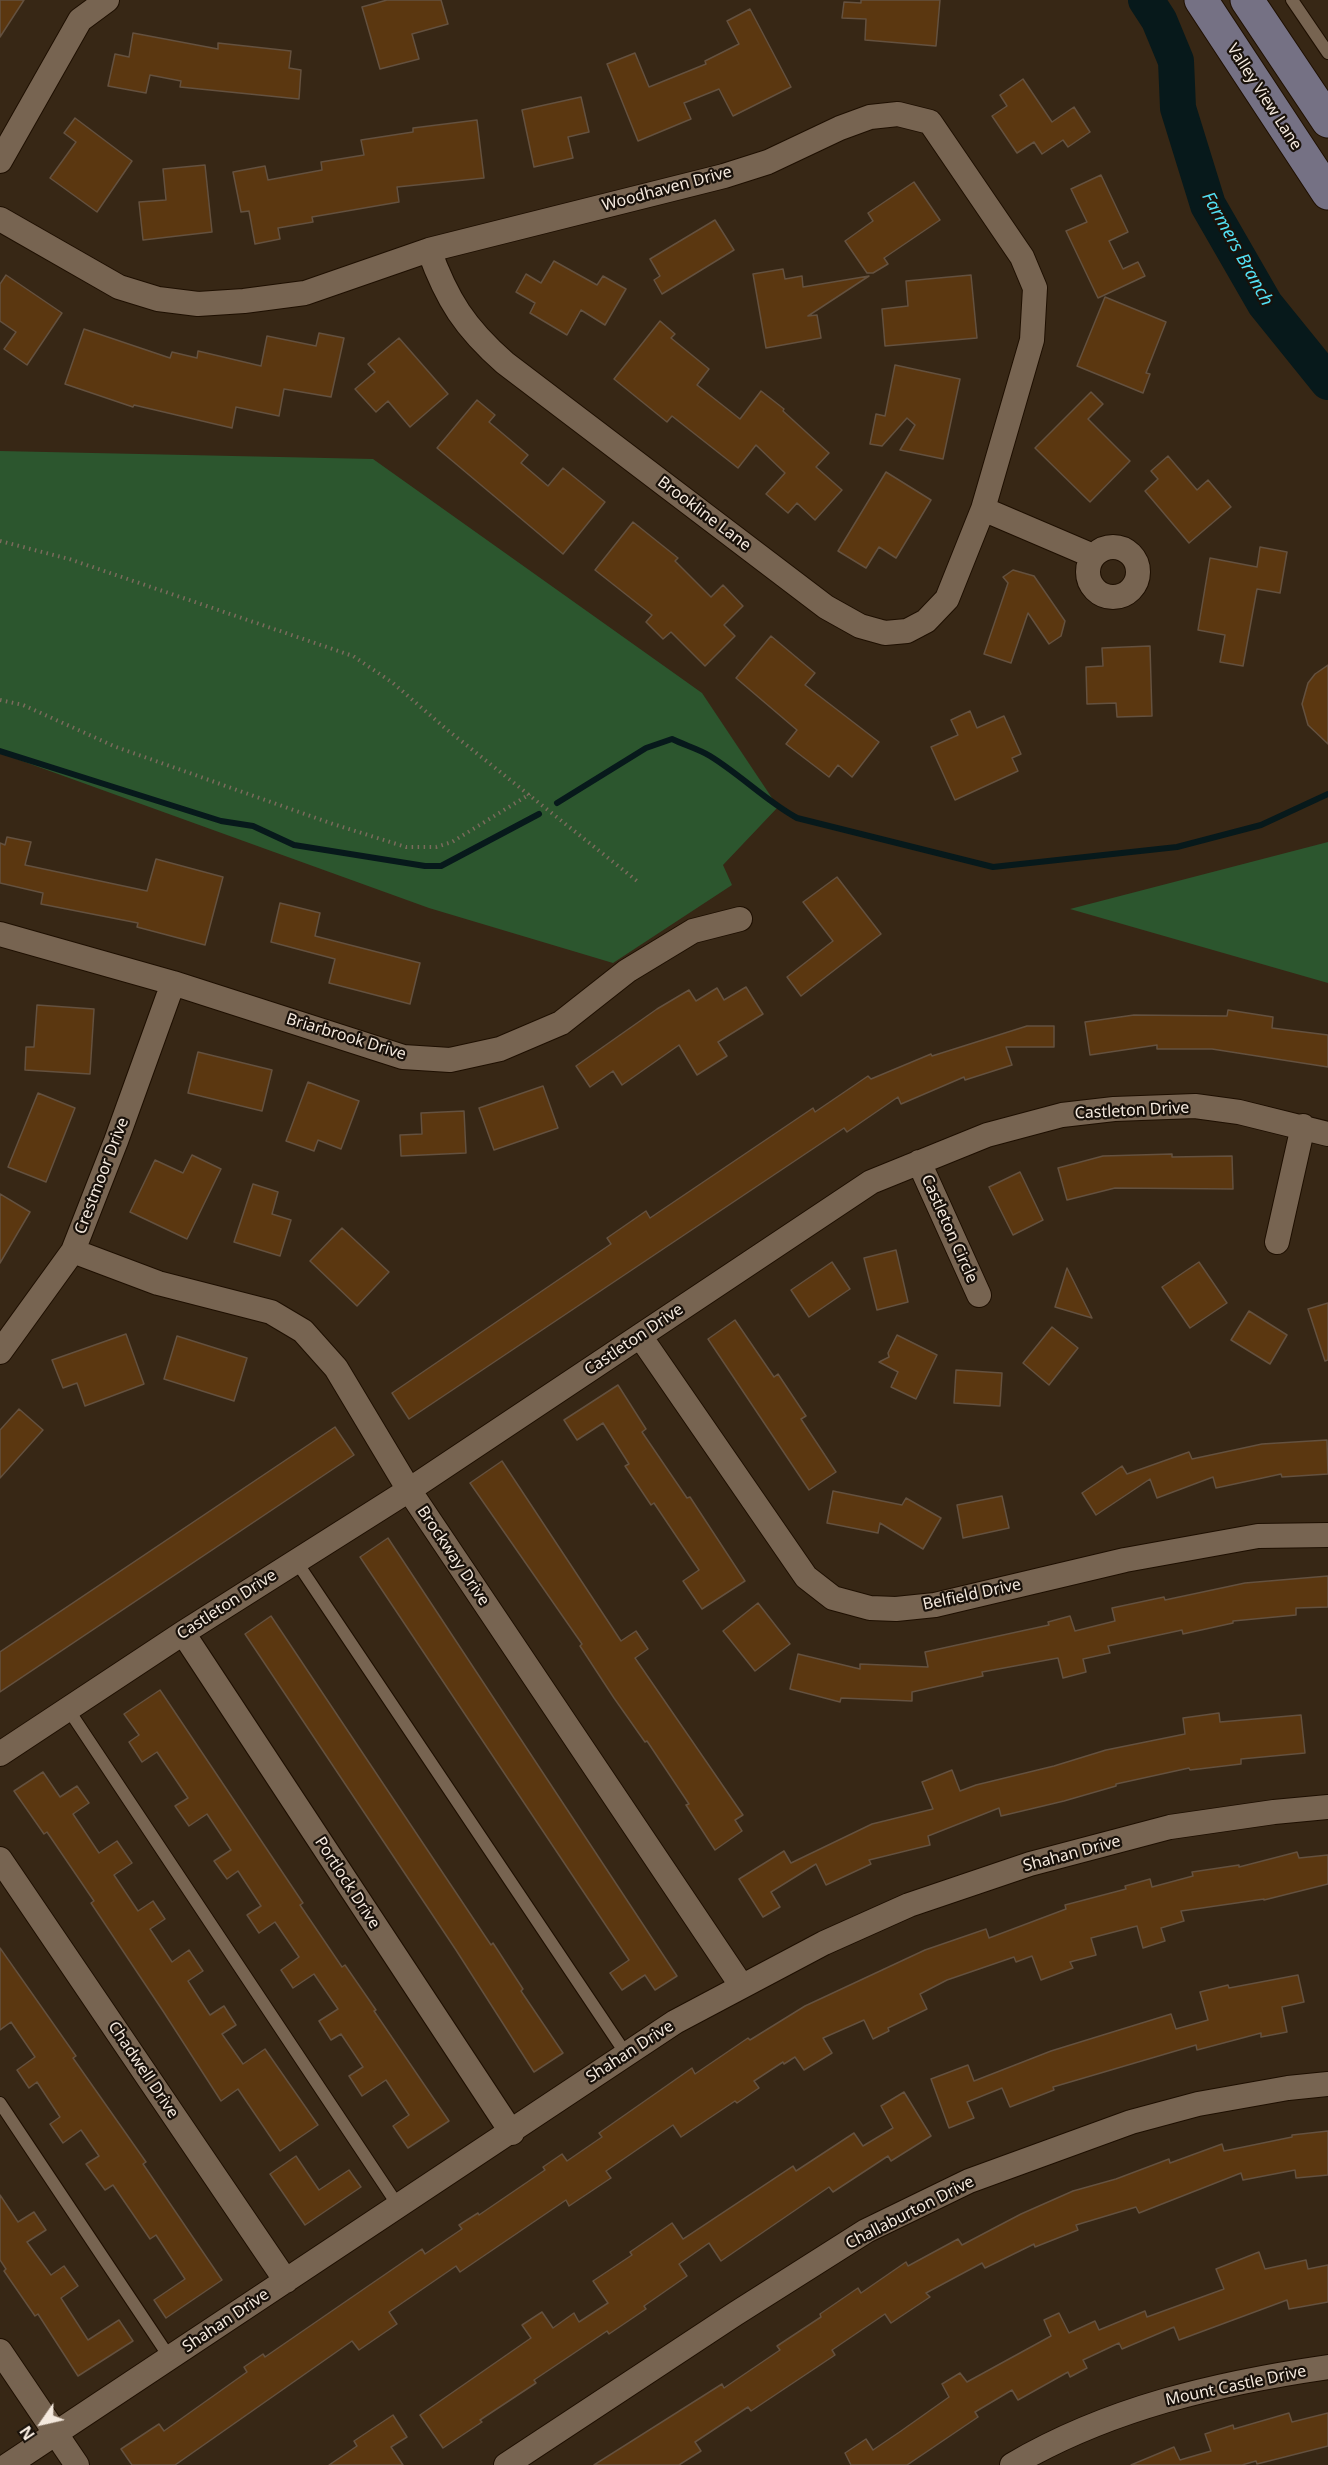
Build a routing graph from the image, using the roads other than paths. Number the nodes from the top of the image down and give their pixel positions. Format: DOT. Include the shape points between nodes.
graph roads {
  1 [pos="107,0"];
  2 [pos="1201,0"];
  3 [pos="1247,0"];
  4 [pos="1292,0"];
  5 [pos="1328,53"];
  6 [pos="1328,121"];
  7 [pos="0,161"];
  8 [pos="1328,194"];
  9 [pos="0,219"];
  10 [pos="429,250"];
  11 [pos="983,509"];
  12 [pos="1093,556"];
  13 [pos="740,919"];
  14 [pos="0,934"];
  15 [pos="173,982"];
  16 [pos="1303,1126"];
  17 [pos="1328,1134"];
  18 [pos="919,1162"];
  19 [pos="1277,1242"];
  20 [pos="73,1251"];
  21 [pos="979,1295"];
  22 [pos="639,1336"];
  23 [pos="0,1352"];
  24 [pos="409,1490"];
  25 [pos="1328,1535"];
  26 [pos="296,1561"];
  27 [pos="183,1633"];
  28 [pos="68,1709"];
  29 [pos="0,1755"];
  30 [pos="1328,1807"];
  31 [pos="0,1859"];
  32 [pos="741,1985"];
  33 [pos="626,2054"];
  34 [pos="1328,2084"];
  35 [pos="0,2103"];
  36 [pos="512,2133"];
  37 [pos="399,2207"];
  38 [pos="286,2281"];
  39 [pos="0,2351"];
  40 [pos="170,2358"];
  41 [pos="1328,2367"];
  42 [pos="57,2433"];
  43 [pos="8,2465"];
  44 [pos="77,2465"];
  45 [pos="506,2465"];
  46 [pos="1012,2465"];
  1 -- 7 [label="street" via="80,20"];
  2 -- 8 [label="main road, Valley View Lane"];
  3 -- 6 [label="main road"];
  4 -- 5 [label="lane"];
  9 -- 10 [label="street, Woodhaven Drive" via="119,287 158,299 198,304 306,293"];
  10 -- 11 [label="street, Brookline Lane" via="440,281 477,339 826,607 860,626 885,633 907,631 926,621 947,599"];
  10 -- 11 [label="street, Woodhaven Drive" via="724,176 768,162 870,117 898,114 930,122 1022,257 1035,288 1032,340"];
  11 -- 12 [label="street"];
  13 -- 15 [label="street, Briarbrook Drive" via="693,931 627,971 561,1023 500,1049 450,1060 403,1057"];
  14 -- 15 [label="street, Briarbrook Drive"];
  15 -- 20 [label="street, Crestmoor Drive"];
  16 -- 17 [label="street, Castleton Drive"];
  16 -- 18 [label="street, Castleton Drive" via="1195,1106 1114,1109 1062,1115 987,1135"];
  16 -- 19 [label="street"];
  18 -- 21 [label="street, Castleton Circle"];
  18 -- 22 [label="street, Castleton Drive" via="871,1182"];
  20 -- 23 [label="street, Crestmoor Drive"];
  20 -- 24 [label="street, Brockway Drive" via="158,1283 271,1312 303,1331 336,1368"];
  22 -- 24 [label="street, Castleton Drive"];
  22 -- 25 [label="street, Belfield Drive" via="806,1577 833,1598 870,1608 936,1605 1113,1563 1258,1536"];
  24 -- 26 [label="street, Castleton Drive"];
  24 -- 32 [label="street, Brockway Drive"];
  26 -- 27 [label="street, Castleton Drive"];
  26 -- 33 [label="lane"];
  27 -- 28 [label="street, Castleton Drive"];
  27 -- 36 [label="street, Portlock Drive"];
  28 -- 29 [label="street, Castleton Drive"];
  28 -- 37 [label="lane"];
  30 -- 32 [label="street, Shahan Drive" via="1170,1827 1030,1864 909,1905"];
  31 -- 38 [label="street, Chadwell Drive"];
  32 -- 33 [label="street, Shahan Drive"];
  33 -- 36 [label="street, Shahan Drive"];
  34 -- 45 [label="street, Challaburton Drive" via="1198,2104 1153,2116 969,2181 866,2231"];
  35 -- 40 [label="lane"];
  36 -- 37 [label="street, Shahan Drive"];
  37 -- 38 [label="street, Shahan Drive"];
  38 -- 40 [label="street, Shahan Drive"];
  39 -- 42 [label="street"];
  40 -- 42 [label="street, Shahan Drive"];
  41 -- 46 [label="street, Mount Castle Drive" via="1187,2393 1119,2414"];
  42 -- 43 [label="street, Shahan Drive"];
  42 -- 44 [label="street"];
}
